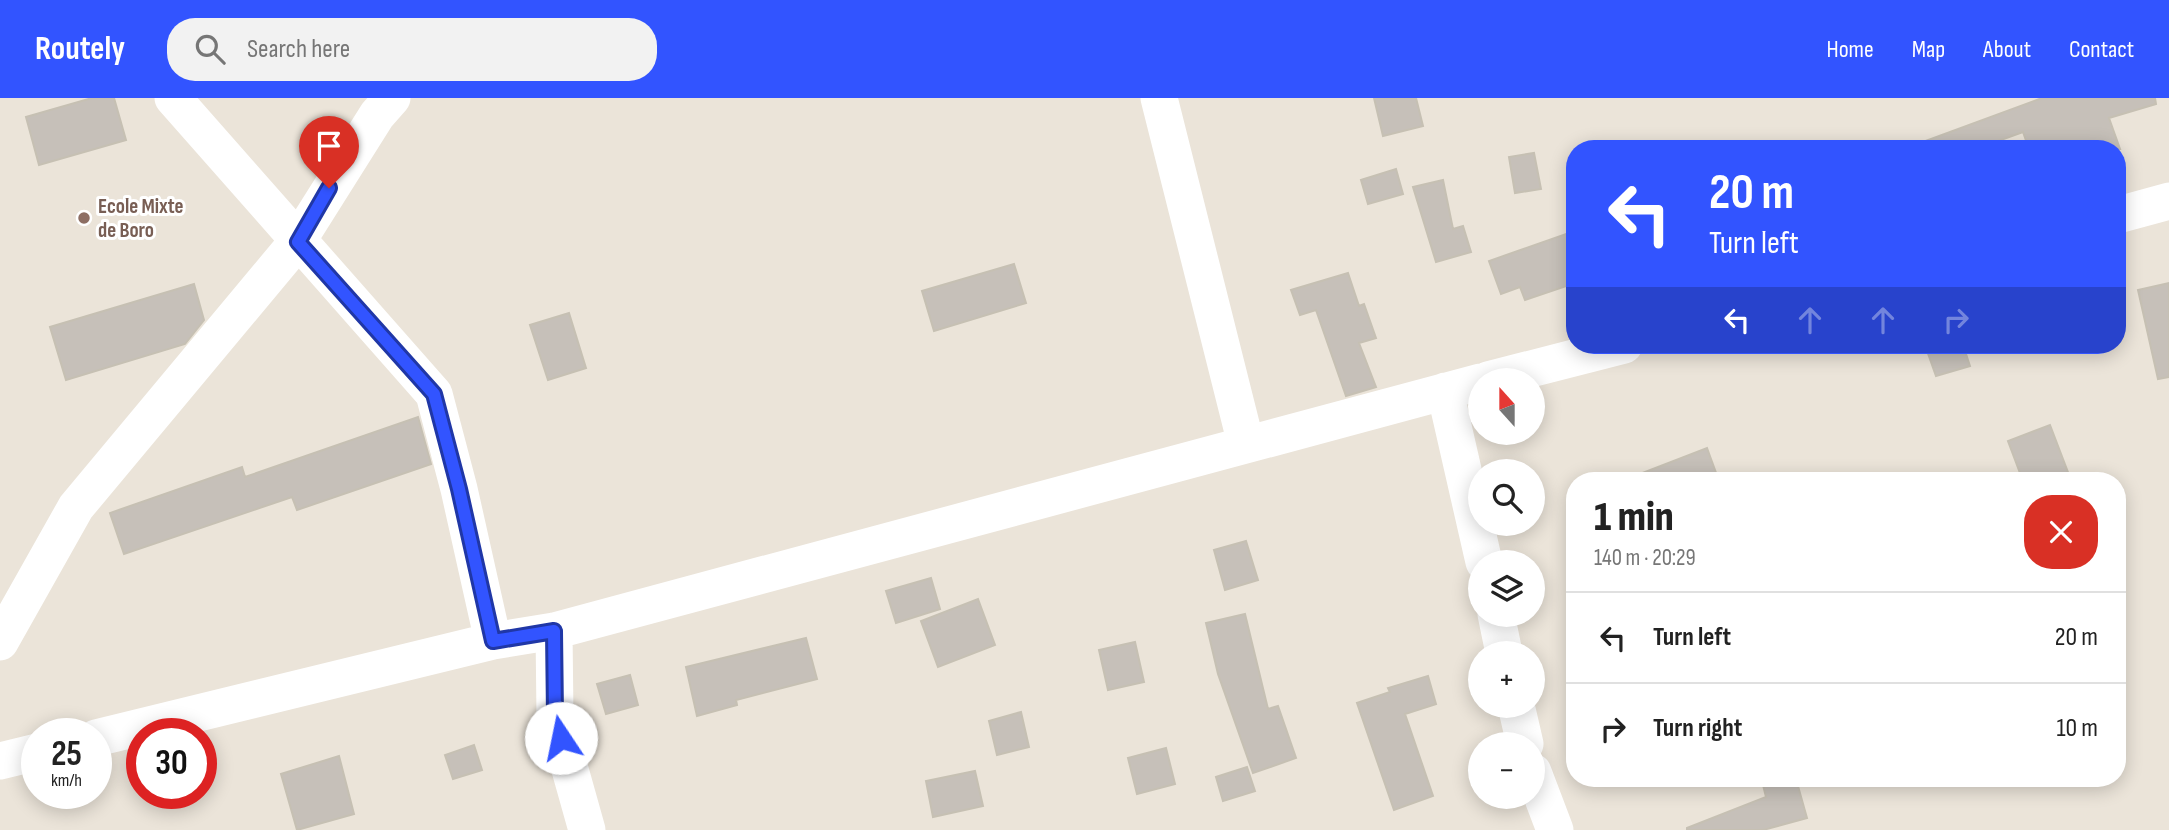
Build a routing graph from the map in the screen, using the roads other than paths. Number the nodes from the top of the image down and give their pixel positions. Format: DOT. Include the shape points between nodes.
graph roads {
  1 [pos="173,98"];
  2 [pos="392,98"];
  3 [pos="1159,98"];
  4 [pos="2169,201"];
  5 [pos="2126,213"];
  6 [pos="298,242"];
  7 [pos="1589,354"];
  8 [pos="1535,368"];
  9 [pos="1468,385"];
  10 [pos="1445,391"];
  11 [pos="1245,443"];
  12 [pos="1481,550"];
  13 [pos="554,631"];
  14 [pos="493,641"];
  15 [pos="0,642"];
  16 [pos="112,734"];
  17 [pos="21,756"];
  18 [pos="0,761"];
  19 [pos="1545,804"];
  20 [pos="587,830"];
  21 [pos="1555,830"];
  1 -- 6 [label="street"];
  2 -- 6 [label="street"];
  3 -- 11 [label="street"];
  4 -- 5 [label="street"];
  6 -- 14 [label="street" via="434,394"];
  6 -- 15 [label="street" via="76,508"];
  7 -- 8 [label="street"];
  9 -- 10 [label="street"];
  10 -- 11 [label="street"];
  10 -- 12 [label="street"];
  11 -- 13 [label="street"];
  13 -- 14 [label="street"];
  13 -- 20 [label="street" via="555,716"];
  14 -- 16 [label="street"];
  17 -- 18 [label="street"];
  19 -- 21 [label="street"];
}
